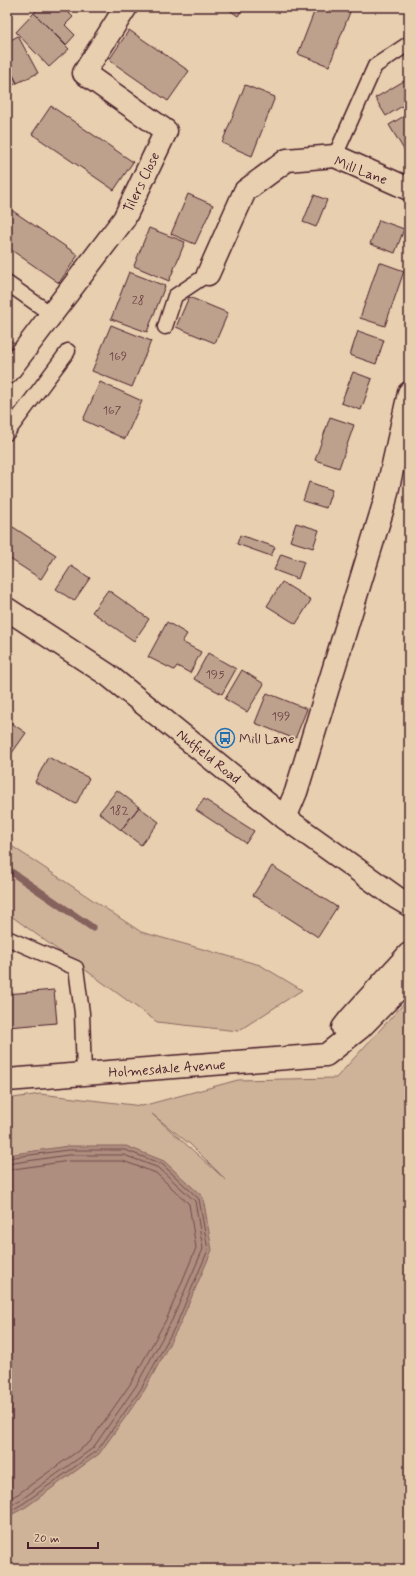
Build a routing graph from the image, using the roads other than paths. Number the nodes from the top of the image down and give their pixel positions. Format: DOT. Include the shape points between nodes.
graph roads {
  1 [pos="126,7"];
  2 [pos="408,44"];
  3 [pos="335,156"];
  4 [pos="409,189"];
  5 [pos="208,274"];
  6 [pos="7,283"];
  7 [pos="51,314"];
  8 [pos="164,327"];
  9 [pos="68,351"];
  10 [pos="7,373"];
  11 [pos="409,393"];
  12 [pos="7,433"];
  13 [pos="7,609"];
  14 [pos="285,818"];
  15 [pos="409,906"];
  16 [pos="7,938"];
  17 [pos="409,954"];
  18 [pos="409,978"];
  19 [pos="326,1054"];
  20 [pos="84,1074"];
  21 [pos="7,1080"];
  1 -- 7 [label="street, Tilers Close" via="84,73 166,131 124,219"];
  2 -- 3 [label="lane" via="375,66"];
  3 -- 4 [label="street, Mill Lane"];
  3 -- 5 [label="street, Mill Lane" via="287,160 245,191"];
  5 -- 8 [label="lane" via="175,296"];
  6 -- 7 [label="lane"];
  7 -- 10 [label="street, Tilers Close"];
  9 -- 12 [label="lane"];
  11 -- 14 [label="street" via="385,501 296,792"];
  13 -- 14 [label="street, Nutfield Road" via="108,675"];
  14 -- 15 [label="street, Nutfield Road"];
  16 -- 20 [label="lane" via="76,968 82,1013"];
  17 -- 19 [label="street" via="350,1019"];
  18 -- 19 [label="street" via="360,1028"];
  19 -- 20 [label="street, Holmesdale Avenue"];
  20 -- 21 [label="street, Holmesdale Avenue"];
}
